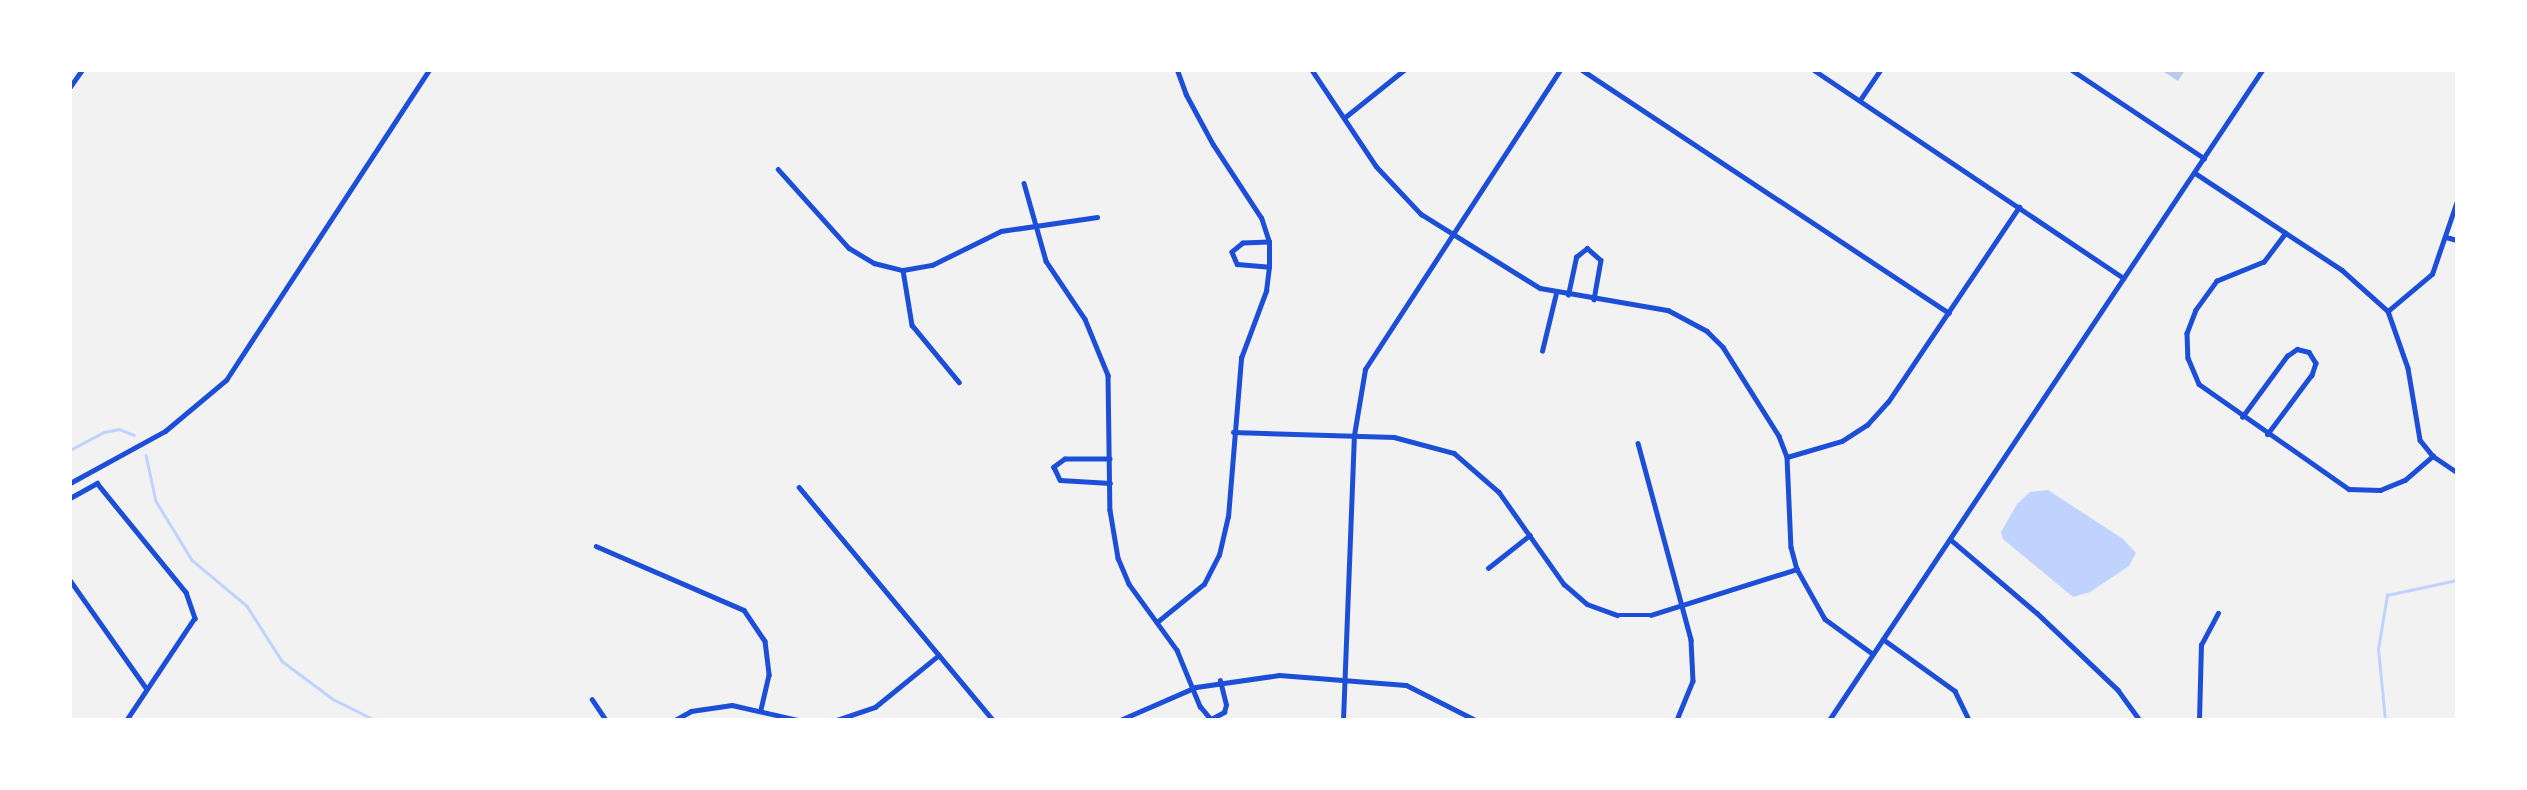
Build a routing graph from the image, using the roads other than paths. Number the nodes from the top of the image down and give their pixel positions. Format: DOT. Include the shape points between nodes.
graph roads {
  1 [pos="82,70"];
  2 [pos="429,70"];
  3 [pos="1178,70"];
  4 [pos="1312,70"];
  5 [pos="1404,70"];
  6 [pos="1560,70"];
  7 [pos="1582,70"];
  8 [pos="1814,70"];
  9 [pos="1880,70"];
  10 [pos="2073,70"];
  11 [pos="2262,70"];
  12 [pos="2321,70"];
  13 [pos="2341,70"];
  14 [pos="70,87"];
  15 [pos="1860,100"];
  16 [pos="1344,118"];
  17 [pos="2204,158"];
  18 [pos="778,169"];
  19 [pos="2195,173"];
  20 [pos="1024,183"];
  21 [pos="2457,201"];
  22 [pos="2019,207"];
  23 [pos="1097,217"];
  24 [pos="1032,224"];
  25 [pos="1451,233"];
  26 [pos="2286,233"];
  27 [pos="2446,237"];
  28 [pos="2457,240"];
  29 [pos="1269,242"];
  30 [pos="1269,267"];
  31 [pos="903,270"];
  32 [pos="2124,278"];
  33 [pos="1556,293"];
  34 [pos="1568,295"];
  35 [pos="1594,299"];
  36 [pos="2388,311"];
  37 [pos="1949,313"];
  38 [pos="1542,351"];
  39 [pos="959,382"];
  40 [pos="2242,417"];
  41 [pos="1233,432"];
  42 [pos="2268,434"];
  43 [pos="1354,435"];
  44 [pos="1638,443"];
  45 [pos="2433,456"];
  46 [pos="1787,457"];
  47 [pos="1110,459"];
  48 [pos="2457,472"];
  49 [pos="70,483"];
  50 [pos="1110,483"];
  51 [pos="799,487"];
  52 [pos="70,498"];
  53 [pos="1530,535"];
  54 [pos="1950,540"];
  55 [pos="596,546"];
  56 [pos="1488,568"];
  57 [pos="1797,569"];
  58 [pos="70,580"];
  59 [pos="1683,606"];
  60 [pos="2218,613"];
  61 [pos="1157,622"];
  62 [pos="1883,639"];
  63 [pos="1873,654"];
  64 [pos="939,655"];
  65 [pos="1346,679"];
  66 [pos="1220,681"];
  67 [pos="1196,687"];
  68 [pos="148,689"];
  69 [pos="592,699"];
  70 [pos="761,710"];
  71 [pos="127,720"];
  72 [pos="606,720"];
  73 [pos="675,720"];
  74 [pos="798,720"];
  75 [pos="837,720"];
  76 [pos="993,720"];
  77 [pos="1120,720"];
  78 [pos="1343,720"];
  79 [pos="1475,720"];
  80 [pos="1677,720"];
  81 [pos="1829,720"];
  82 [pos="1969,720"];
  83 [pos="2140,720"];
  84 [pos="2199,720"];
  1 -- 14 [label="street"];
  2 -- 49 [label="street" via="226,380 165,431"];
  3 -- 29 [label="street" via="1185,95 1251,199"];
  4 -- 16 [label="street"];
  5 -- 16 [label="street"];
  6 -- 25 [label="street"];
  7 -- 37 [label="street"];
  8 -- 15 [label="street"];
  9 -- 15 [label="street"];
  10 -- 17 [label="street"];
  11 -- 17 [label="street"];
  12 -- 13 [label="street"];
  15 -- 22 [label="street"];
  16 -- 25 [label="street" via="1402,198"];
  17 -- 19 [label="street"];
  18 -- 31 [label="street" via="849,248 874,263"];
  19 -- 26 [label="street"];
  19 -- 32 [label="street"];
  20 -- 24 [label="street"];
  21 -- 27 [label="street"];
  22 -- 32 [label="street"];
  22 -- 37 [label="street"];
  23 -- 24 [label="street"];
  24 -- 31 [label="street" via="989,236 932,265"];
  24 -- 47 [label="street" via="1046,261 1085,319 1103,357 1111,395"];
  25 -- 33 [label="street" via="1517,278"];
  25 -- 43 [label="street" via="1365,369"];
  26 -- 36 [label="street" via="2367,288"];
  26 -- 40 [label="street" via="2264,262 2217,281 2196,310 2187,333 2188,358 2199,384"];
  27 -- 28 [label="street"];
  27 -- 36 [label="street" via="2432,274"];
  29 -- 30 [label="street"];
  29 -- 30 [label="street" via="1243,243 1232,252 1237,264"];
  30 -- 41 [label="street" via="1266,291 1241,358"];
  31 -- 39 [label="street" via="912,325"];
  32 -- 54 [label="street"];
  33 -- 34 [label="street"];
  33 -- 38 [label="street"];
  34 -- 35 [label="street"];
  34 -- 35 [label="street" via="1576,257 1587,248 1601,260"];
  35 -- 46 [label="street" via="1668,310 1707,331 1736,363"];
  36 -- 45 [label="street" via="2408,368 2420,440"];
  37 -- 46 [label="street" via="1867,425 1842,441"];
  40 -- 42 [label="street"];
  40 -- 42 [label="street" via="2287,356 2297,349 2309,352 2316,363 2312,375"];
  41 -- 43 [label="street"];
  41 -- 61 [label="street" via="1228,517 1219,555 1204,584"];
  42 -- 45 [label="street" via="2349,489 2380,490 2405,480"];
  43 -- 53 [label="street" via="1425,442 1454,453 1499,492"];
  43 -- 65 [label="street"];
  44 -- 59 [label="street"];
  45 -- 48 [label="street"];
  46 -- 57 [label="street" via="1790,547"];
  47 -- 50 [label="street"];
  47 -- 50 [label="street" via="1065,459 1054,467 1060,480"];
  50 -- 61 [label="street" via="1118,558 1129,584"];
  51 -- 64 [label="street"];
  52 -- 68 [label="street" via="97,483 186,592 195,618"];
  53 -- 56 [label="street"];
  53 -- 59 [label="street" via="1564,584 1587,604 1637,617"];
  54 -- 62 [label="street"];
  54 -- 83 [label="street" via="2037,613 2128,701"];
  55 -- 70 [label="street" via="744,610 758,625 767,651 767,690"];
  57 -- 59 [label="street"];
  57 -- 63 [label="street" via="1825,619"];
  58 -- 68 [label="street"];
  59 -- 80 [label="street" via="1692,640 1693,681"];
  60 -- 84 [label="street" via="2201,645"];
  61 -- 67 [label="street"];
  62 -- 63 [label="street"];
  62 -- 82 [label="street" via="1955,691"];
  63 -- 81 [label="street"];
  64 -- 75 [label="street" via="875,707"];
  64 -- 76 [label="street"];
  65 -- 66 [label="street" via="1279,675"];
  65 -- 78 [label="street"];
  65 -- 79 [label="street" via="1406,685"];
  66 -- 67 [label="street"];
  66 -- 67 [label="street" via="1226,705 1217,717 1205,715"];
  67 -- 77 [label="street"];
  68 -- 71 [label="street"];
  69 -- 72 [label="street"];
  70 -- 73 [label="street" via="720,705"];
  70 -- 74 [label="street"];
}
